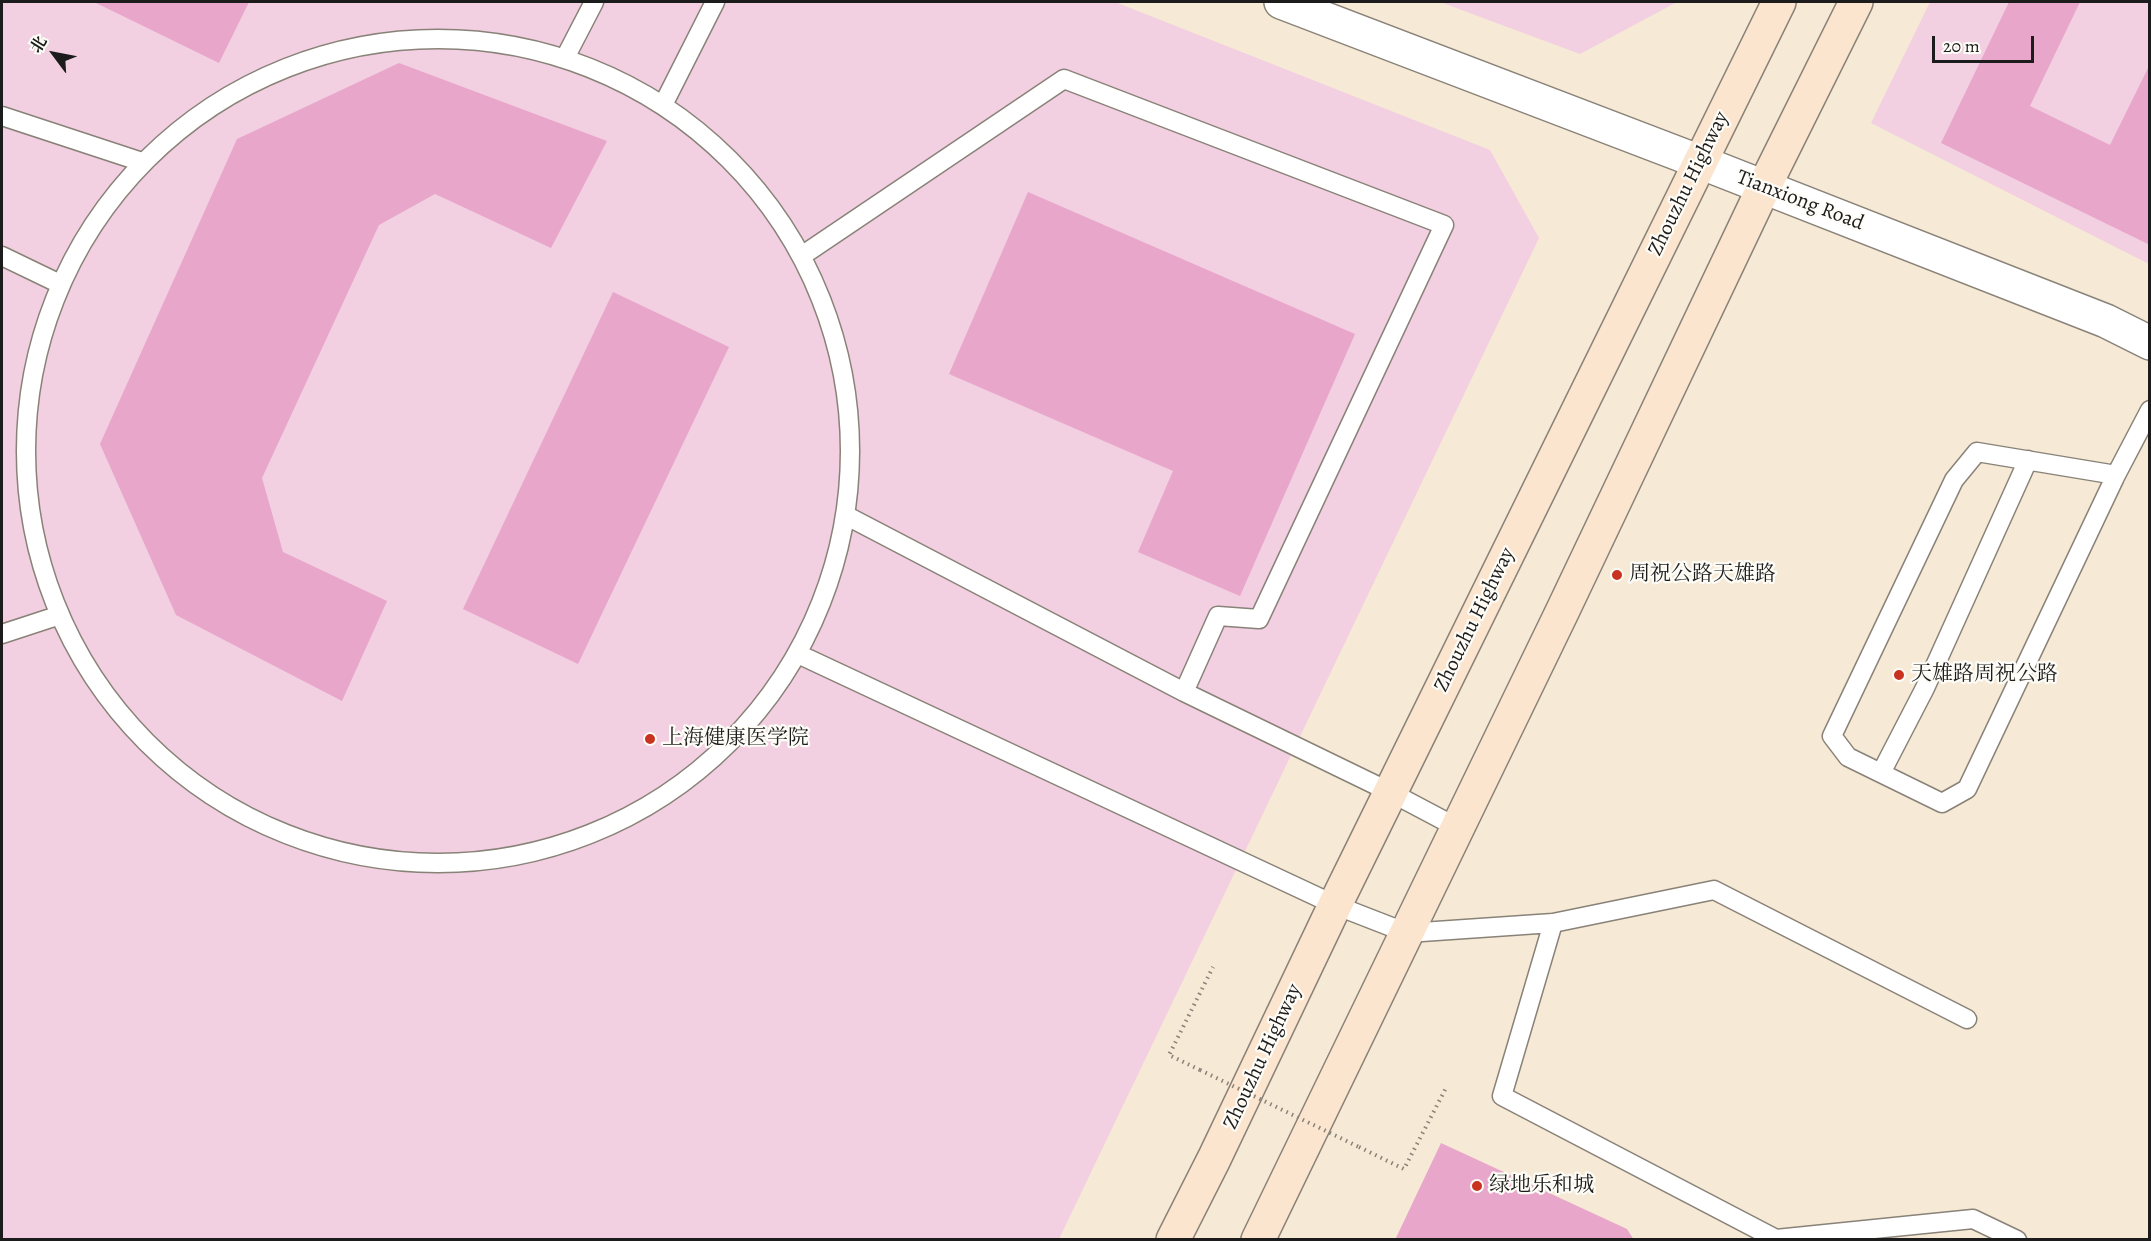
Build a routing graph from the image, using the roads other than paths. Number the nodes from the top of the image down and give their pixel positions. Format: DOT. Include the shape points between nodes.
graph roads {
  1 [pos="594,2"];
  2 [pos="715,2"];
  3 [pos="1281,2"];
  4 [pos="1779,2"];
  5 [pos="1856,2"];
  6 [pos="566,56"];
  7 [pos="664,104"];
  8 [pos="2,116"];
  9 [pos="142,162"];
  10 [pos="1700,162"];
  11 [pos="1764,187"];
  12 [pos="803,255"];
  13 [pos="2,256"];
  14 [pos="60,284"];
  15 [pos="2150,343"];
  16 [pos="2150,410"];
  17 [pos="2028,460"];
  18 [pos="2116,475"];
  19 [pos="847,516"];
  20 [pos="57,616"];
  21 [pos="2,634"];
  22 [pos="798,654"];
  23 [pos="1184,693"];
  24 [pos="1881,773"];
  25 [pos="1390,792"];
  26 [pos="1458,828"];
  27 [pos="1335,905"];
  28 [pos="1553,923"];
  29 [pos="1407,933"];
  30 [pos="1966,1019"];
  31 [pos="1173,1239"];
  32 [pos="1258,1239"];
  33 [pos="2017,1239"];
  1 -- 6 [label="lane"];
  2 -- 7 [label="lane"];
  3 -- 10 [label="street, Tianxiong Road"];
  4 -- 10 [label="street, Zhouzhu Highway"];
  5 -- 11 [label="street"];
  6 -- 7 [label="lane"];
  6 -- 9 [label="lane" via="453,37 339,49 232,92"];
  7 -- 12 [label="lane" via="744,171"];
  8 -- 9 [label="lane"];
  9 -- 14 [label="lane" via="95,220"];
  10 -- 11 [label="street, Tianxiong Road"];
  10 -- 25 [label="street, Zhouzhu Highway"];
  11 -- 15 [label="street, Tianxiong Road" via="2106,321"];
  11 -- 26 [label="street"];
  12 -- 19 [label="lane" via="837,338 851,426"];
  12 -- 23 [label="lane" via="1064,79 1444,225 1259,619 1218,616"];
  13 -- 14 [label="lane"];
  14 -- 20 [label="lane" via="28,393 27,507"];
  16 -- 18 [label="lane"];
  17 -- 18 [label="lane"];
  17 -- 24 [label="lane" via="1925,688"];
  17 -- 24 [label="lane" via="1977,452 1954,480 1832,736 1848,757"];
  18 -- 24 [label="lane" via="1967,789 1942,803"];
  19 -- 22 [label="lane" via="828,587"];
  19 -- 23 [label="lane"];
  20 -- 21 [label="lane"];
  20 -- 22 [label="lane" via="127,727 228,810 350,857 481,864 607,829 717,757"];
  22 -- 27 [label="lane"];
  23 -- 25 [label="lane"];
  25 -- 26 [label="lane"];
  25 -- 27 [label="street, Zhouzhu Highway"];
  26 -- 29 [label="street"];
  27 -- 29 [label="lane"];
  27 -- 31 [label="street, Zhouzhu Highway"];
  28 -- 29 [label="lane"];
  28 -- 30 [label="lane" via="1714,890"];
  28 -- 33 [label="lane" via="1502,1096 1776,1239 1973,1219"];
  29 -- 32 [label="street"];
}
